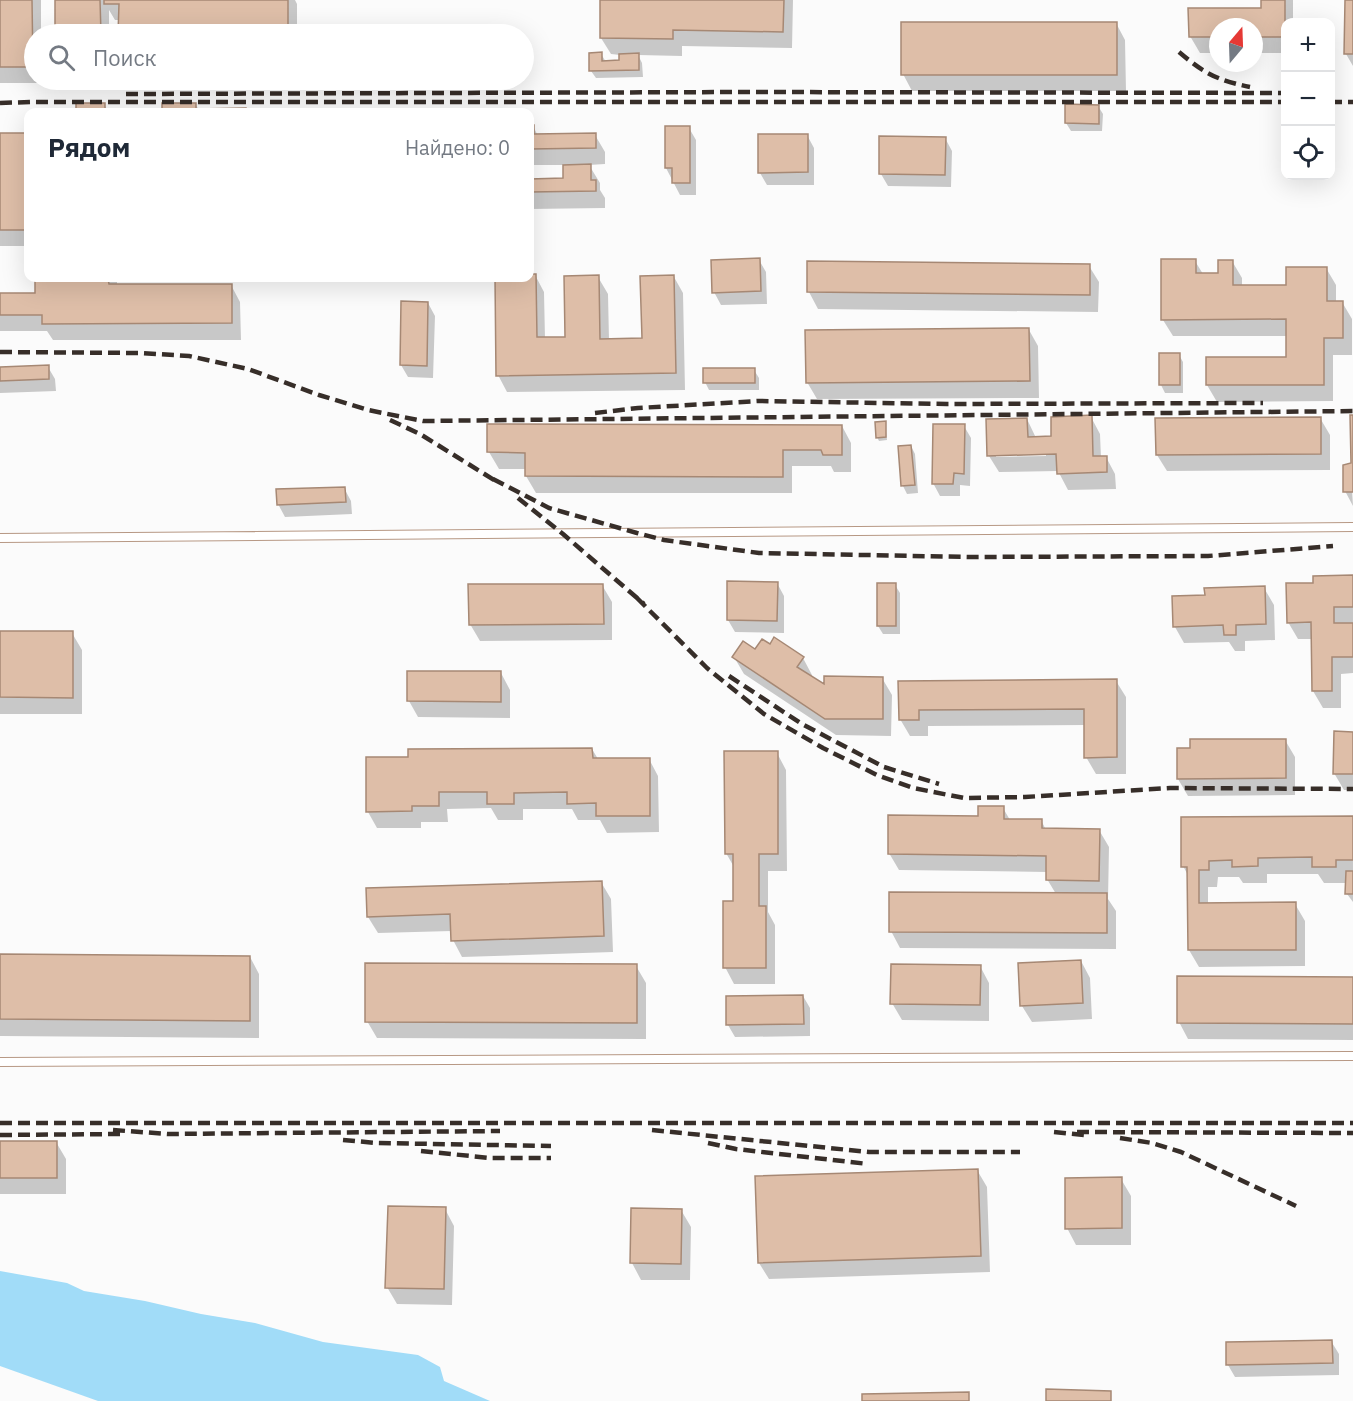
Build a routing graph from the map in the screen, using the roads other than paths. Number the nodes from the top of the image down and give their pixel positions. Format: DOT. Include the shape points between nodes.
graph roads {
  1 [pos="1353,527"];
  2 [pos="0,538"];
  3 [pos="1353,1056"];
  4 [pos="0,1062"];
  1 -- 2 [label="lane"];
  3 -- 4 [label="lane"];
}
